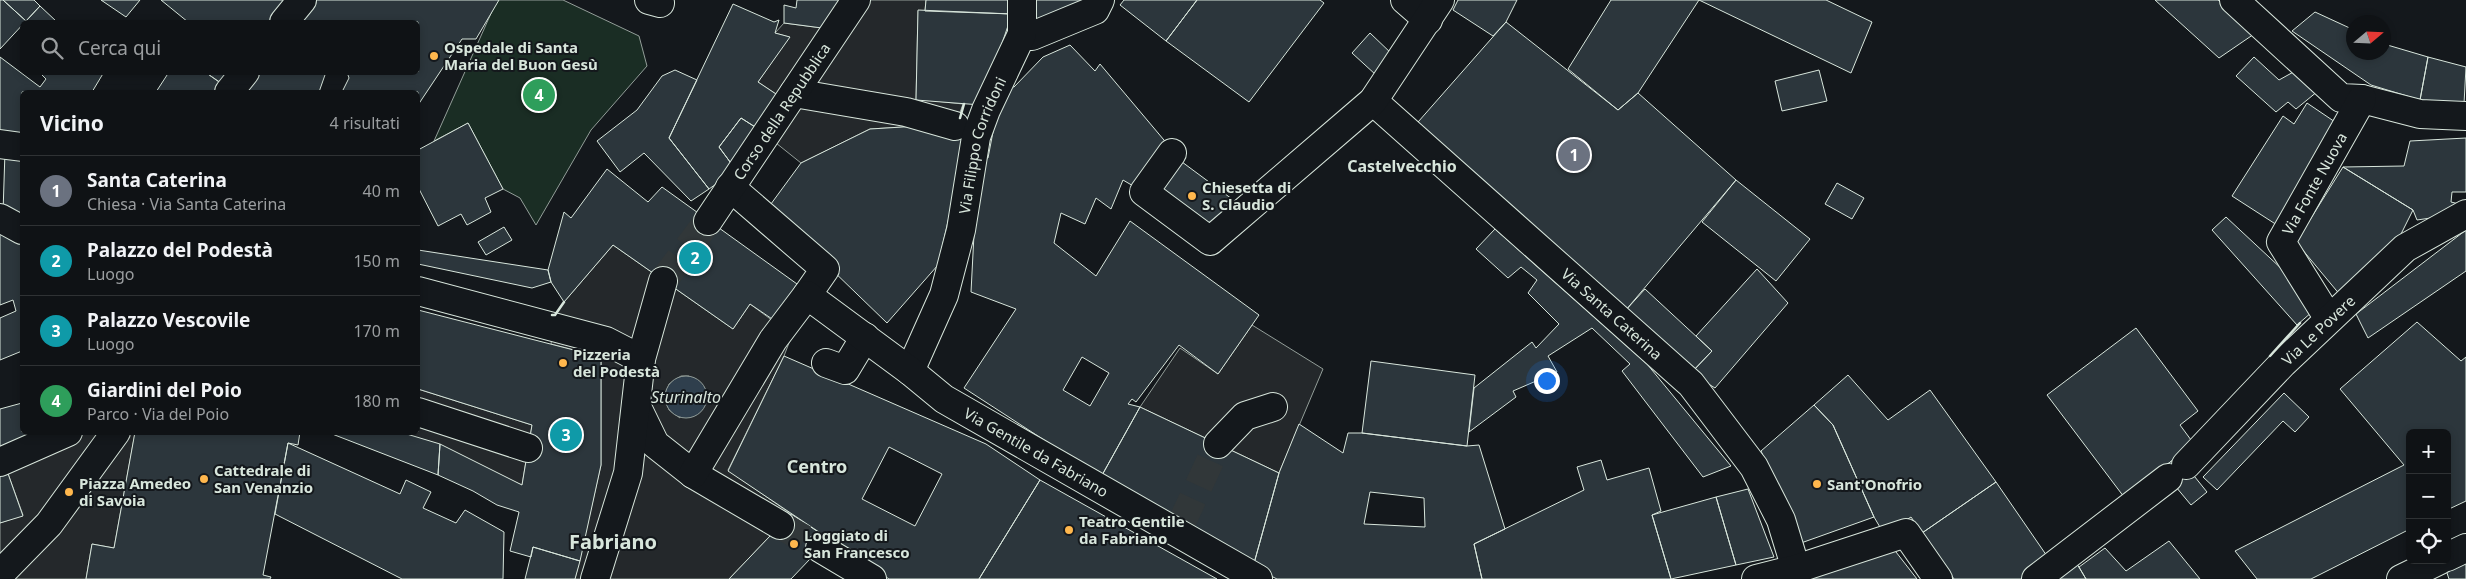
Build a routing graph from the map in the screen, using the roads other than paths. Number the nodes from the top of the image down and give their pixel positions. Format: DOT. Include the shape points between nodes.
graph roads {
  1 [pos="302,0"];
  2 [pos="856,0"];
  3 [pos="1022,0"];
  4 [pos="1100,0"];
  5 [pos="1405,0"];
  6 [pos="2234,0"];
  7 [pos="1434,10"];
  8 [pos="286,20"];
  9 [pos="1022,34"];
  10 [pos="243,75"];
  11 [pos="231,90"];
  12 [pos="794,93"];
  13 [pos="2362,99"];
  14 [pos="1372,101"];
  15 [pos="2466,116"];
  16 [pos="956,126"];
  17 [pos="0,144"];
  18 [pos="20,147"];
  19 [pos="1172,153"];
  20 [pos="730,187"];
  21 [pos="2466,214"];
  22 [pos="0,218"];
  23 [pos="708,222"];
  24 [pos="20,229"];
  25 [pos="663,281"];
  26 [pos="420,292"];
  27 [pos="807,295"];
  28 [pos="2329,319"];
  29 [pos="865,338"];
  30 [pos="641,359"];
  31 [pos="826,363"];
  32 [pos="910,371"];
  33 [pos="636,405"];
  34 [pos="1273,407"];
  35 [pos="420,413"];
  36 [pos="61,435"];
  37 [pos="114,435"];
  38 [pos="1218,444"];
  39 [pos="528,448"];
  40 [pos="0,462"];
  41 [pos="693,474"];
  42 [pos="780,525"];
  43 [pos="820,548"];
  44 [pos="2466,548"];
  45 [pos="2437,566"];
  46 [pos="1796,569"];
  47 [pos="0,574"];
  48 [pos="595,579"];
  49 [pos="872,579"];
  50 [pos="1258,579"];
  51 [pos="1756,579"];
  52 [pos="1938,579"];
  53 [pos="2036,579"];
  54 [pos="2400,579"];
  1 -- 8 [label="street"];
  2 -- 12 [label="street, Corso della Repubblica"];
  3 -- 9 [label="street, Via Filippo Corridoni"];
  4 -- 9 [label="street" via="1096,10 1032,36"];
  5 -- 7 [label="street"];
  6 -- 13 [label="street" via="2342,98"];
  7 -- 14 [label="street"];
  9 -- 32 [label="street, Via Filippo Corridoni" via="976,137 961,230 944,295"];
  10 -- 11 [label="street"];
  12 -- 16 [label="street" via="906,112"];
  12 -- 20 [label="street, Corso della Repubblica"];
  13 -- 15 [label="street" via="2420,114"];
  13 -- 28 [label="street, Via Fonte Nuova" via="2281,242"];
  14 -- 19 [label="street" via="1210,242 1144,192"];
  14 -- 46 [label="street, Via Santa Caterina" via="1691,384 1754,467 1781,520"];
  17 -- 18 [label="street"];
  20 -- 23 [label="street, Corso della Repubblica"];
  20 -- 27 [label="street" via="825,269"];
  21 -- 28 [label="street, Via Le Povere" via="2405,248"];
  22 -- 24 [label="street"];
  25 -- 30 [label="street"];
  26 -- 30 [label="street" via="606,341"];
  27 -- 29 [label="street, Via Gentile da Fabriano"];
  27 -- 41 [label="street" via="780,344"];
  28 -- 53 [label="street, Via Le Povere" via="2177,472"];
  29 -- 31 [label="street" via="845,370"];
  29 -- 32 [label="street, Via Gentile da Fabriano"];
  30 -- 33 [label="street"];
  32 -- 50 [label="street, Via Gentile da Fabriano" via="944,400 1180,529"];
  33 -- 41 [label="street" via="655,444"];
  33 -- 48 [label="street" via="628,473"];
  34 -- 38 [label="street" via="1245,416"];
  35 -- 39 [label="street"];
  36 -- 40 [label="street"];
  37 -- 47 [label="street" via="49,524"];
  41 -- 42 [label="street"];
  43 -- 49 [label="street"];
  44 -- 45 [label="street"];
  45 -- 54 [label="street"];
  46 -- 51 [label="street"];
  46 -- 52 [label="street" via="1906,533"];
}
